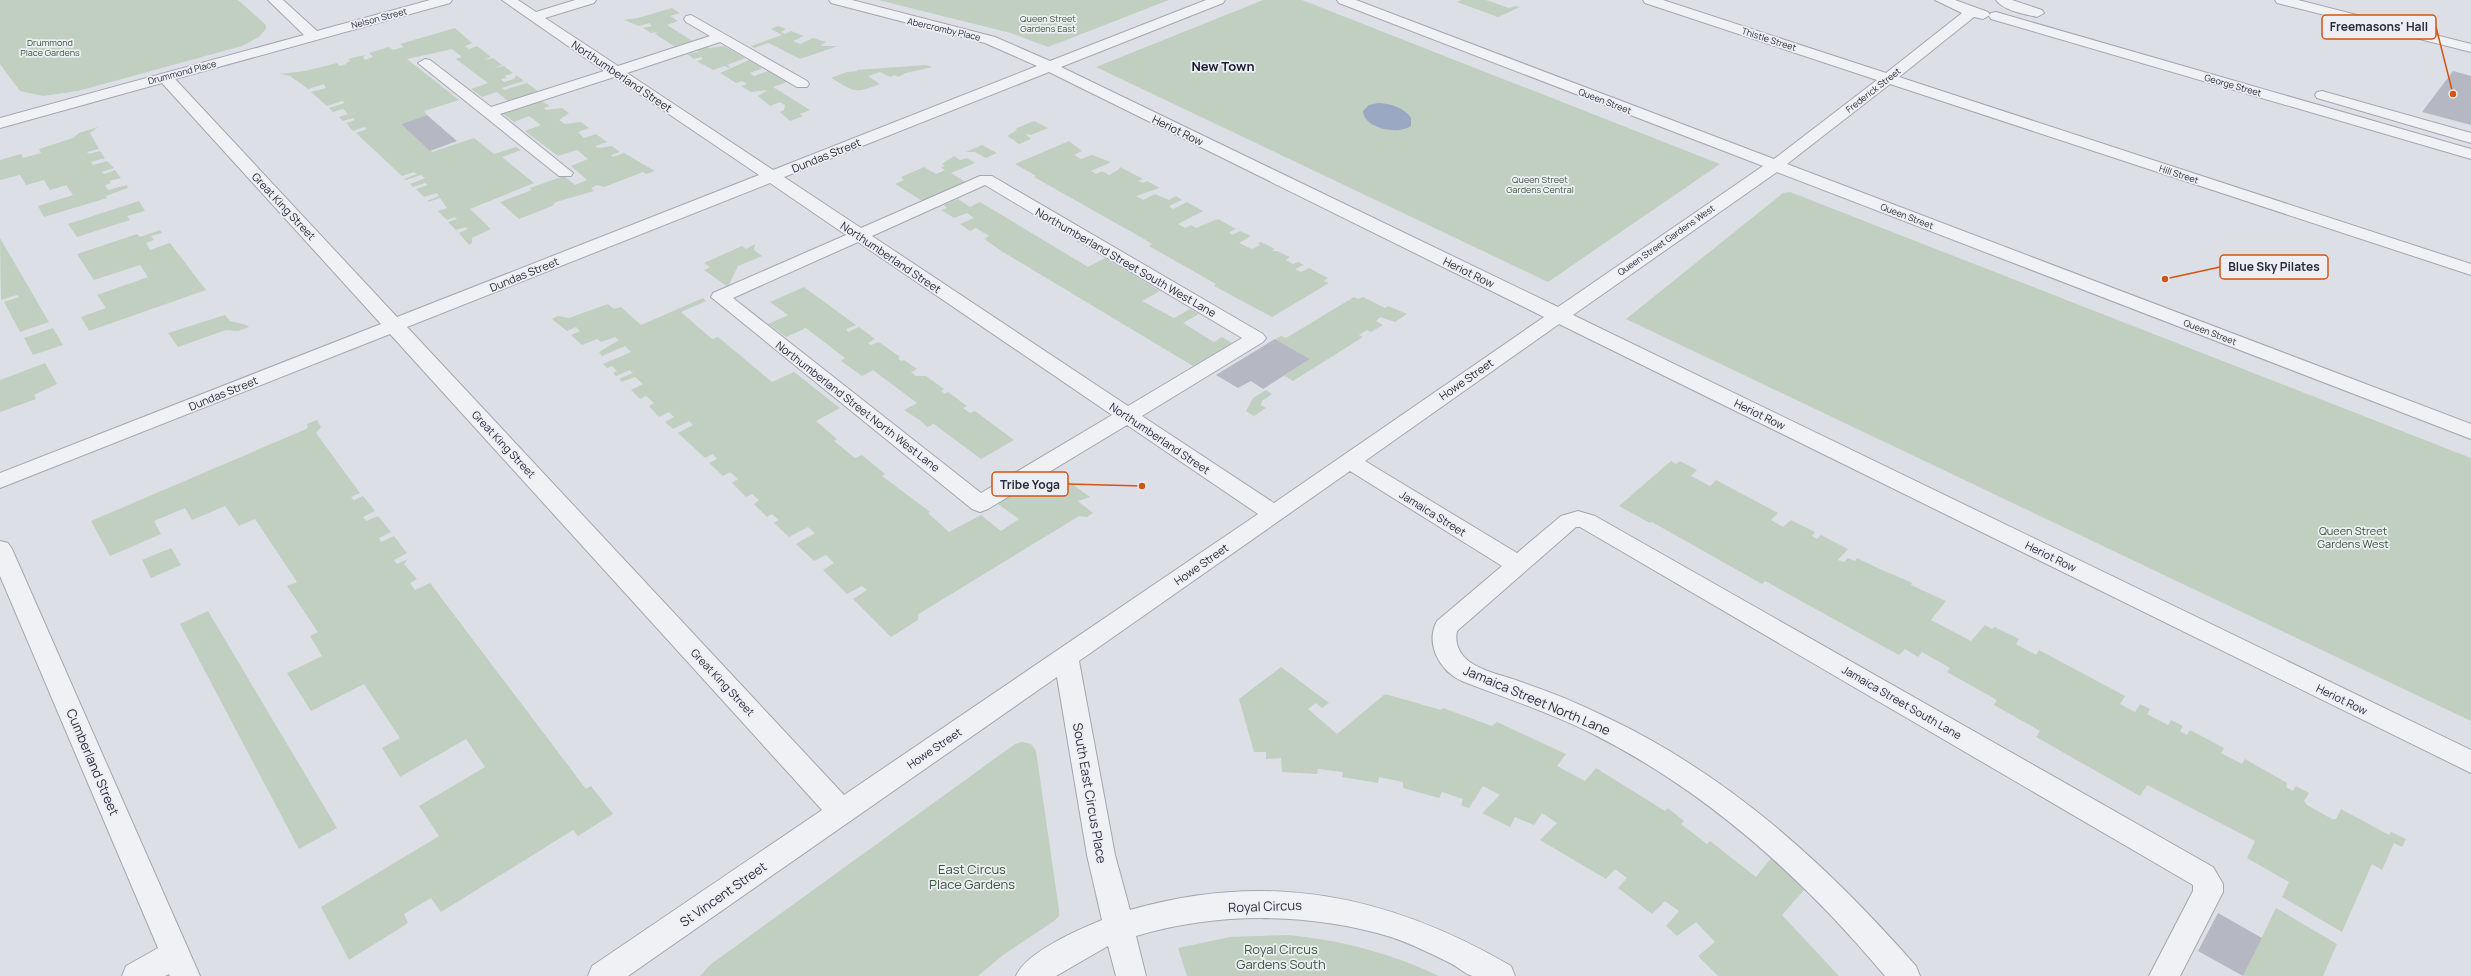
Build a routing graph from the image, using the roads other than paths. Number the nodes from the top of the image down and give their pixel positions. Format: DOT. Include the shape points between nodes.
graph roads {
  1 [pos="275,0"];
  2 [pos="445,0"];
  3 [pos="509,0"];
  4 [pos="589,0"];
  5 [pos="836,0"];
  6 [pos="1218,0"];
  7 [pos="1344,0"];
  8 [pos="1650,0"];
  9 [pos="2282,0"];
  10 [pos="1950,1"];
  11 [pos="2007,2"];
  12 [pos="1971,13"];
  13 [pos="533,16"];
  14 [pos="1996,16"];
  15 [pos="2050,17"];
  16 [pos="691,19"];
  17 [pos="314,36"];
  18 [pos="722,37"];
  19 [pos="2471,48"];
  20 [pos="424,63"];
  21 [pos="1048,67"];
  22 [pos="616,72"];
  23 [pos="165,77"];
  24 [pos="1888,79"];
  25 [pos="802,84"];
  26 [pos="2310,92"];
  27 [pos="489,113"];
  28 [pos="0,122"];
  29 [pos="2471,138"];
  30 [pos="2471,154"];
  31 [pos="1774,166"];
  32 [pos="565,173"];
  33 [pos="771,176"];
  34 [pos="859,236"];
  35 [pos="2471,270"];
  36 [pos="1558,315"];
  37 [pos="394,325"];
  38 [pos="1127,415"];
  39 [pos="2471,432"];
  40 [pos="1349,461"];
  41 [pos="0,481"];
  42 [pos="1274,514"];
  43 [pos="0,549"];
  44 [pos="1518,565"];
  45 [pos="1066,658"];
  46 [pos="2471,762"];
  47 [pos="842,812"];
  48 [pos="1118,927"];
  49 [pos="180,965"];
  50 [pos="2172,973"];
  51 [pos="138,976"];
  52 [pos="603,976"];
  53 [pos="1031,976"];
  54 [pos="1131,976"];
  55 [pos="1500,976"];
  56 [pos="1905,976"];
  1 -- 17 [label="street"];
  2 -- 17 [label="street, Nelson Street"];
  3 -- 13 [label="street, Northumberland Street"];
  4 -- 13 [label="street"];
  5 -- 21 [label="street, Abercromby Place" via="990,40"];
  6 -- 21 [label="street"];
  7 -- 31 [label="street, Queen Street"];
  8 -- 24 [label="street, Thistle Street"];
  9 -- 19 [label="street"];
  10 -- 12 [label="street, George Street"];
  11 -- 14 [label="street" via="2012,12"];
  11 -- 15 [label="street"];
  12 -- 14 [label="street, George Street"];
  12 -- 24 [label="street, Frederick Street"];
  13 -- 22 [label="street, Northumberland Street"];
  14 -- 30 [label="street, George Street"];
  16 -- 18 [label="street"];
  17 -- 23 [label="street, Drummond Place"];
  18 -- 22 [label="street"];
  18 -- 25 [label="street"];
  20 -- 27 [label="street"];
  21 -- 33 [label="street, Dundas Street"];
  21 -- 36 [label="street, Heriot Row"];
  22 -- 27 [label="street"];
  22 -- 33 [label="street, Northumberland Street"];
  23 -- 28 [label="street, Drummond Place"];
  23 -- 37 [label="street, Great King Street"];
  24 -- 31 [label="street, Frederick Street"];
  24 -- 35 [label="street, Hill Street"];
  26 -- 29 [label="street"];
  27 -- 32 [label="street"];
  31 -- 36 [label="street, Queen Street Gardens West"];
  31 -- 39 [label="street, Queen Street"];
  33 -- 34 [label="street, Northumberland Street"];
  33 -- 37 [label="street, Dundas Street"];
  34 -- 38 [label="street, Northumberland Street"];
  34 -- 38 [label="street, Northumberland Street South West Lane" via="986,179 1256,338"];
  34 -- 38 [label="street, Northumberland Street North West Lane" via="720,297 980,504"];
  36 -- 40 [label="street, Howe Street"];
  36 -- 46 [label="street, Heriot Row"];
  37 -- 41 [label="street, Dundas Street"];
  37 -- 47 [label="street, Great King Street"];
  38 -- 42 [label="street, Northumberland Street"];
  40 -- 42 [label="street, Howe Street"];
  40 -- 44 [label="street, Jamaica Street"];
  42 -- 45 [label="street, Howe Street"];
  43 -- 49 [label="street, Cumberland Street"];
  44 -- 50 [label="street, Jamaica Street South Lane" via="1569,521 1587,521 2198,872 2208,884 2208,892"];
  44 -- 56 [label="street, Jamaica Street North Lane" via="1446,627 1443,639 1453,662 1470,674 1543,701 1614,733 1669,763 1713,793 1747,817 1816,879 1863,927"];
  45 -- 47 [label="street, Howe Street"];
  45 -- 48 [label="street, South East Circus Place" via="1101,855"];
  47 -- 52 [label="street, St Vincent Street"];
  48 -- 53 [label="street, Royal Circus" via="1081,944"];
  48 -- 54 [label="street, South East Circus Place"];
  48 -- 55 [label="street, Royal Circus" via="1212,908 1280,904 1312,906 1350,912 1424,935"];
  49 -- 51 [label="street"];
}
